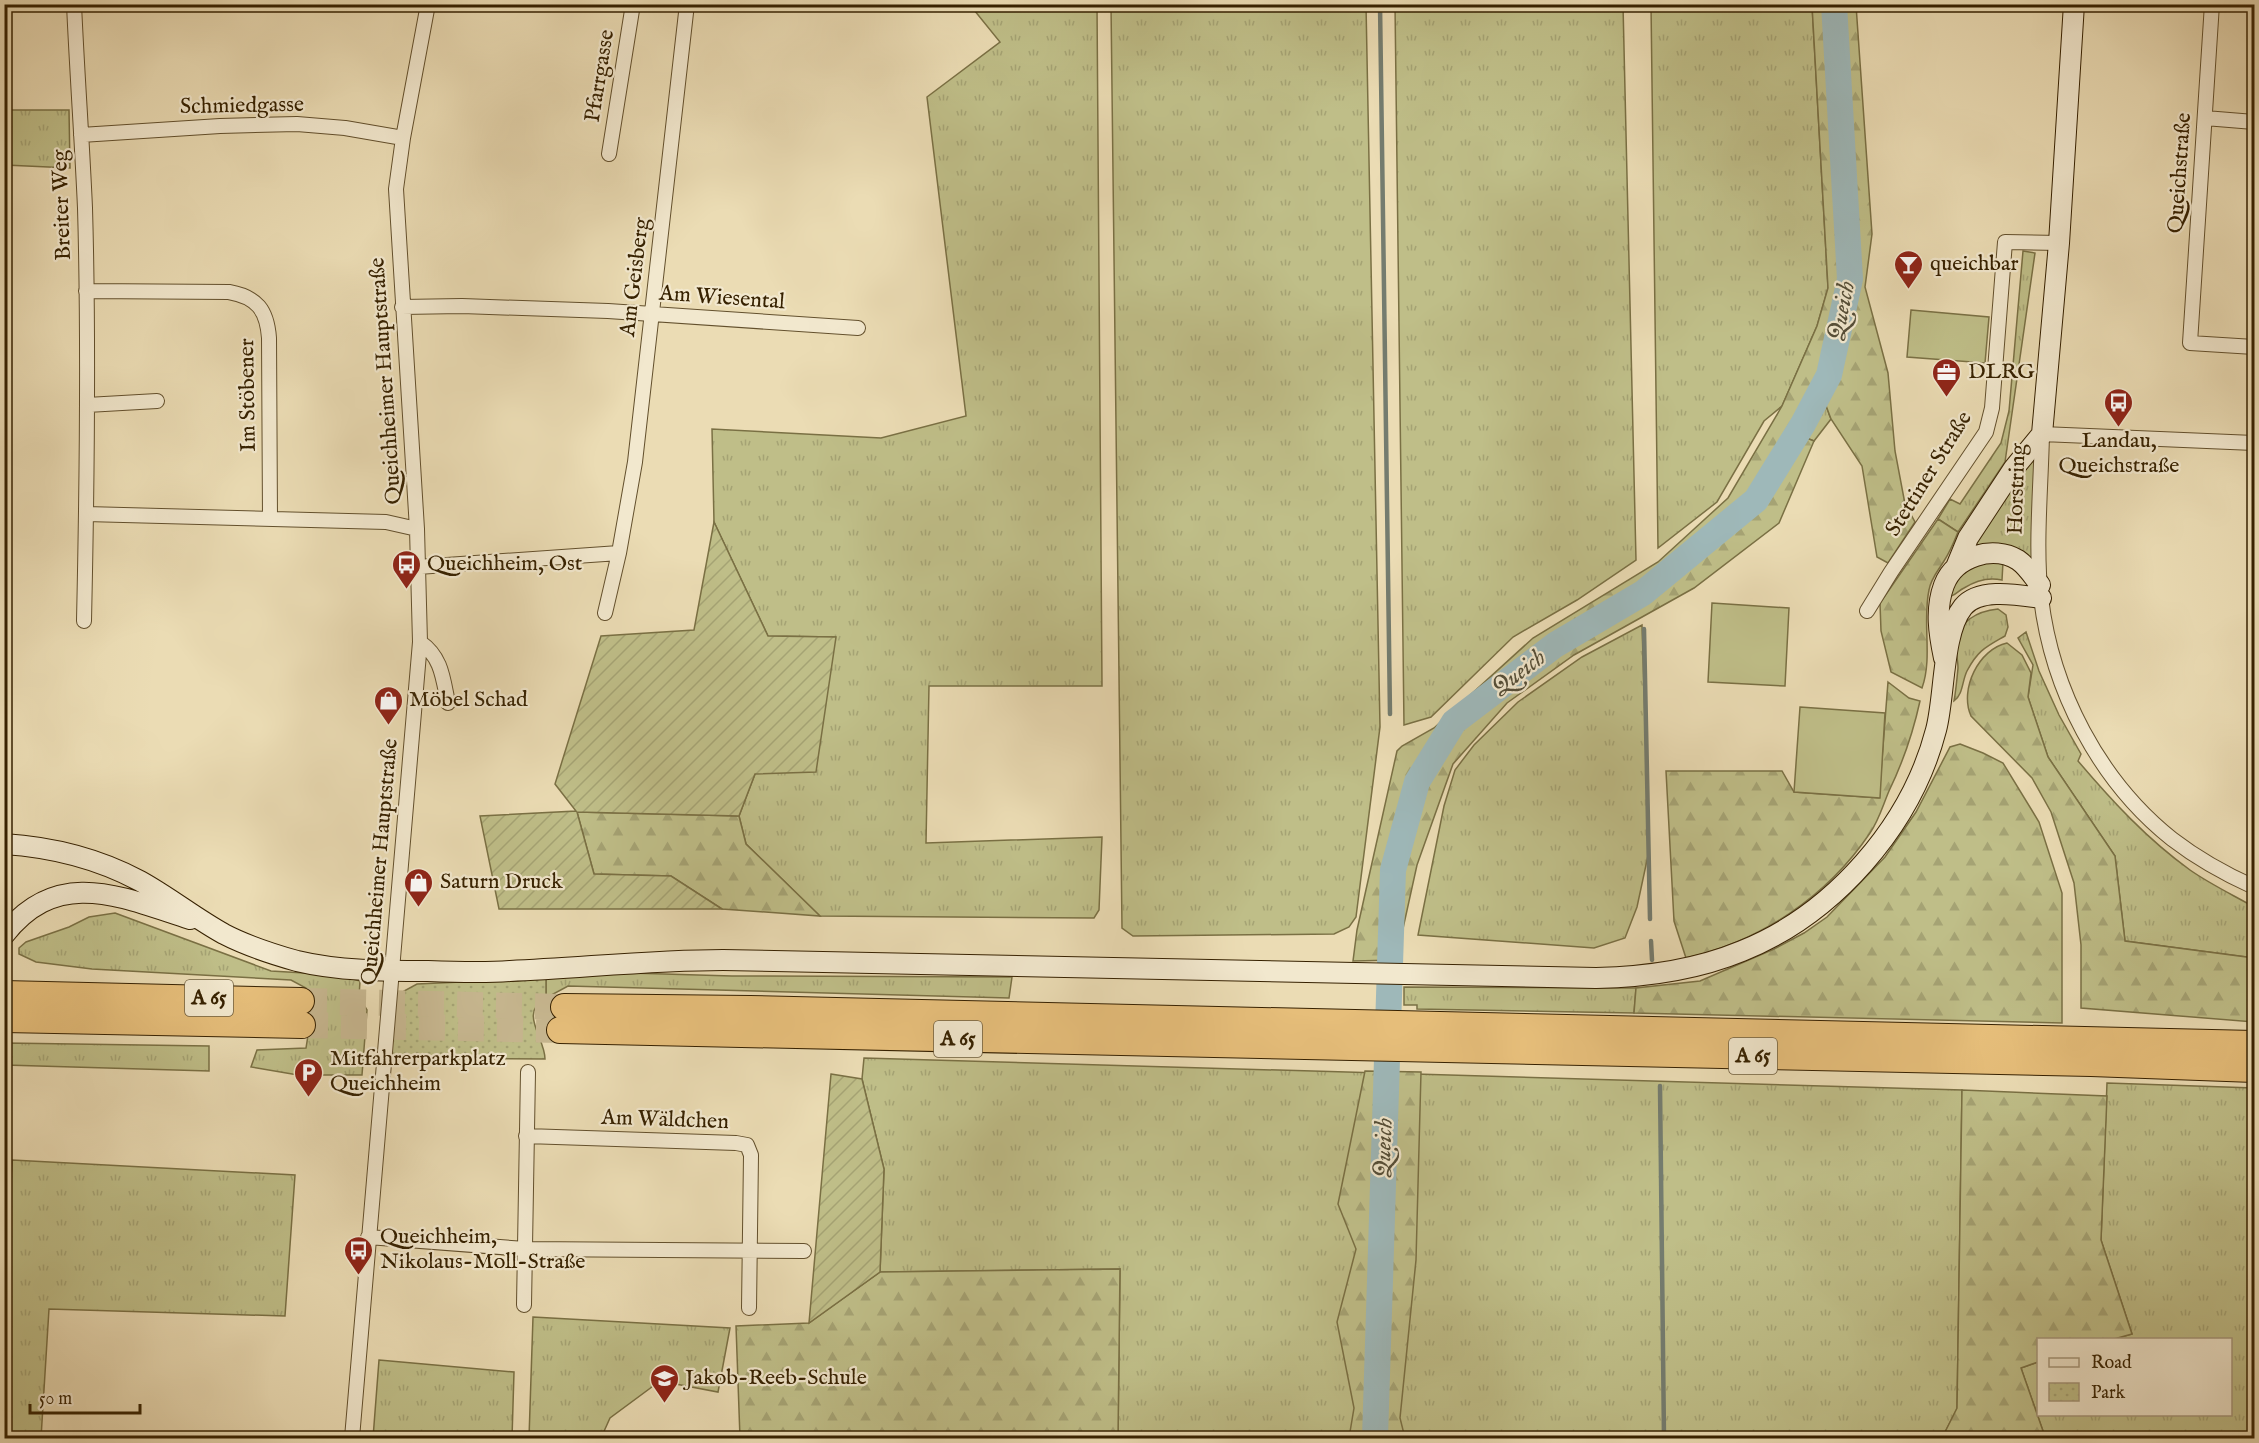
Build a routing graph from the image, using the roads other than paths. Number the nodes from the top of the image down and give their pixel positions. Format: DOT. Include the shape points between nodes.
graph roads {
  1 [pos="74,4"];
  2 [pos="428,4"];
  3 [pos="633,4"];
  4 [pos="687,4"];
  5 [pos="2074,4"];
  6 [pos="2212,4"];
  7 [pos="2205,118"];
  8 [pos="2254,122"];
  9 [pos="81,135"];
  10 [pos="403,138"];
  11 [pos="609,154"];
  12 [pos="2059,243"];
  13 [pos="86,291"];
  14 [pos="402,307"];
  15 [pos="651,314"];
  16 [pos="858,328"];
  17 [pos="2254,347"];
  18 [pos="157,401"];
  19 [pos="87,405"];
  20 [pos="2042,434"];
  21 [pos="2254,443"];
  22 [pos="86,514"];
  23 [pos="270,518"];
  24 [pos="417,529"];
  25 [pos="619,553"];
  26 [pos="418,567"];
  27 [pos="1956,567"];
  28 [pos="2040,591"];
  29 [pos="1867,611"];
  30 [pos="604,613"];
  31 [pos="84,621"];
  32 [pos="420,642"];
  33 [pos="1946,667"];
  34 [pos="448,703"];
  35 [pos="4,844"];
  36 [pos="2254,887"];
  37 [pos="212,927"];
  38 [pos="4,935"];
  39 [pos="392,971"];
  40 [pos="4,994"];
  41 [pos="4,1018"];
  42 [pos="562,1018"];
  43 [pos="1415,1036"];
  44 [pos="2254,1044"];
  45 [pos="2254,1069"];
  46 [pos="528,1072"];
  47 [pos="526,1136"];
  48 [pos="369,1237"];
  49 [pos="525,1249"];
  50 [pos="749,1251"];
  51 [pos="804,1251"];
  52 [pos="524,1305"];
  53 [pos="749,1308"];
  54 [pos="352,1438"];
  1 -- 9 [label="street, Breiter Weg"];
  2 -- 10 [label="street, Queichheimer Hauptstraße"];
  3 -- 11 [label="street, Pfarrgasse"];
  4 -- 15 [label="street, Am Geisberg"];
  5 -- 12 [label="street, Horstring"];
  6 -- 7 [label="street, Queichstraße"];
  7 -- 8 [label="street"];
  7 -- 17 [label="street, Queichstraße" via="2190,343"];
  9 -- 10 [label="street, Schmiedgasse" via="297,124"];
  9 -- 13 [label="street, Breiter Weg"];
  10 -- 14 [label="street, Queichheimer Hauptstraße" via="396,189"];
  12 -- 20 [label="street, Horstring"];
  12 -- 29 [label="street, Stettiner Straße" via="2005,242 1992,408 1986,432"];
  13 -- 19 [label="street, Breiter Weg"];
  13 -- 23 [label="street, Im Stöbener" via="229,292 246,296 261,309 267,319 269,338"];
  14 -- 15 [label="street, Am Wiesental"];
  14 -- 24 [label="street, Queichheimer Hauptstraße"];
  15 -- 16 [label="street, Am Wiesental"];
  15 -- 25 [label="street, Am Geisberg" via="635,462"];
  18 -- 19 [label="street"];
  19 -- 22 [label="street, Breiter Weg"];
  20 -- 21 [label="street"];
  20 -- 27 [label="street" via="1968,537"];
  20 -- 28 [label="street, Horstring"];
  22 -- 23 [label="street"];
  22 -- 31 [label="street, Breiter Weg"];
  23 -- 24 [label="street" via="386,522"];
  24 -- 26 [label="street, Queichheimer Hauptstraße"];
  25 -- 26 [label="street"];
  25 -- 30 [label="street, Am Geisberg"];
  26 -- 32 [label="street, Queichheimer Hauptstraße"];
  27 -- 28 [label="street" via="1976,556 2001,554 2020,561"];
  27 -- 33 [label="street" via="1944,585 1939,614 1938,631"];
  28 -- 33 [label="street" via="1983,596 1969,602 1955,620"];
  28 -- 36 [label="street, Horstring" via="2054,661 2066,696 2114,780 2171,838 2217,869"];
  32 -- 34 [label="street" via="437,660"];
  32 -- 39 [label="street, Queichheimer Hauptstraße"];
  33 -- 39 [label="street" via="1931,747 1918,780 1880,843 1837,890 1797,922 1742,952 1688,969 1623,977 1405,975 723,960 501,972"];
  35 -- 37 [label="street" via="51,849 99,864 174,900"];
  37 -- 38 [label="street" via="135,900 82,892 61,894 41,902 25,912"];
  37 -- 39 [label="street" via="244,943 298,961"];
  39 -- 48 [label="street, Queichheimer Hauptstraße"];
  40 -- 41 [label="highway, A 65" via="301,1013"];
  42 -- 43 [label="highway, A 65"];
  43 -- 44 [label="highway, A 65"];
  43 -- 45 [label="highway, A 65"];
  46 -- 47 [label="street"];
  47 -- 49 [label="street"];
  47 -- 50 [label="street, Am Wäldchen" via="747,1145 751,1155"];
  48 -- 49 [label="street"];
  48 -- 54 [label="street, Queichheimer Hauptstraße"];
  49 -- 50 [label="street"];
  49 -- 52 [label="street"];
  50 -- 51 [label="street"];
  50 -- 53 [label="street, Am Wäldchen"];
}
